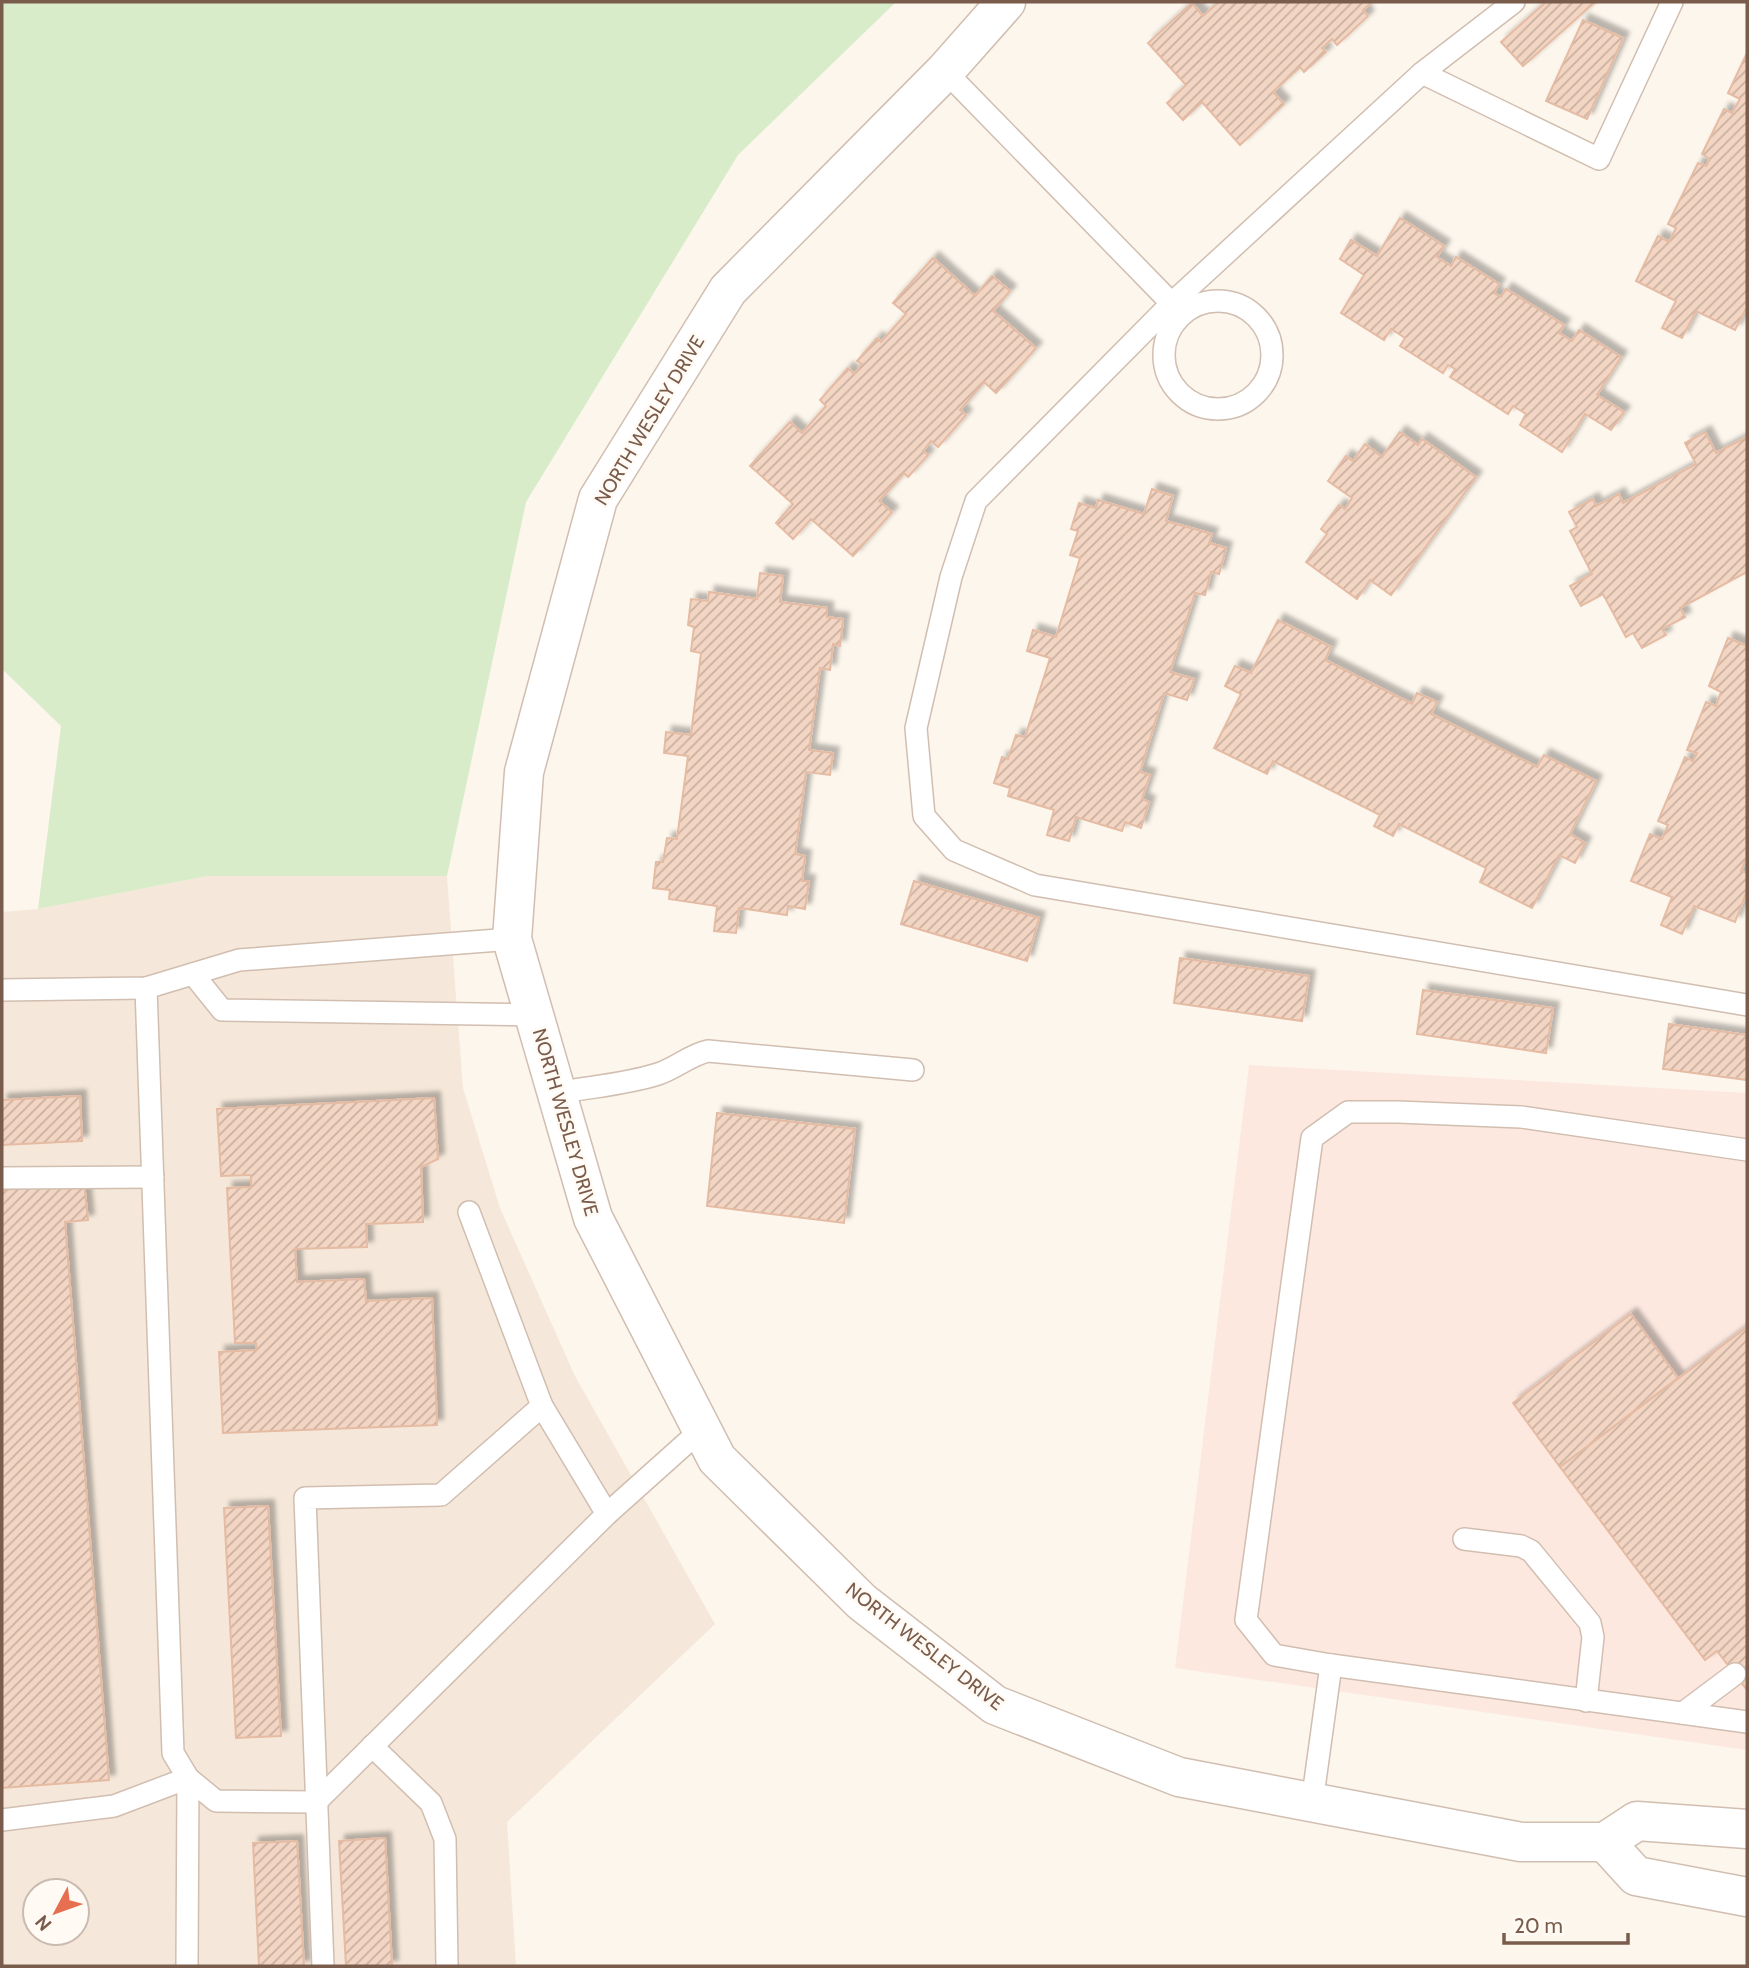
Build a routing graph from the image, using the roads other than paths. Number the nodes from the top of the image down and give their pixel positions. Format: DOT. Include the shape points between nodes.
graph roads {
  1 [pos="1006,2"];
  2 [pos="1514,2"];
  3 [pos="1672,2"];
  4 [pos="945,71"];
  5 [pos="1422,73"];
  6 [pos="1177,308"];
  7 [pos="512,939"];
  8 [pos="193,974"];
  9 [pos="146,988"];
  10 [pos="2,990"];
  11 [pos="1747,1005"];
  12 [pos="535,1015"];
  13 [pos="913,1070"];
  14 [pos="557,1093"];
  15 [pos="1747,1150"];
  16 [pos="153,1177"];
  17 [pos="2,1178"];
  18 [pos="469,1212"];
  19 [pos="542,1406"];
  20 [pos="702,1429"];
  21 [pos="607,1514"];
  22 [pos="1464,1539"];
  23 [pos="1331,1665"];
  24 [pos="1735,1674"];
  25 [pos="1586,1701"];
  26 [pos="1683,1713"];
  27 [pos="1747,1722"];
  28 [pos="372,1746"];
  29 [pos="188,1778"];
  30 [pos="316,1802"];
  31 [pos="1312,1802"];
  32 [pos="2,1820"];
  33 [pos="1747,1829"];
  34 [pos="1605,1842"];
  35 [pos="1747,1897"];
  36 [pos="187,1966"];
  37 [pos="323,1966"];
  38 [pos="447,1966"];
  1 -- 4 [label="street, NORTH WESLEY DRIVE"];
  2 -- 5 [label="lane"];
  3 -- 5 [label="lane" via="1599,159"];
  4 -- 6 [label="lane"];
  4 -- 7 [label="street, NORTH WESLEY DRIVE" via="729,290 598,499 524,772"];
  5 -- 6 [label="lane"];
  6 -- 6 [label="lane" via="1165,345 1165,363 1182,394 1216,409 1250,399 1270,371 1269,336 1261,321 1231,302"];
  6 -- 11 [label="lane" via="976,501 951,577 916,728 924,816 954,850 1035,885"];
  7 -- 8 [label="lane" via="239,960"];
  7 -- 12 [label="street, NORTH WESLEY DRIVE"];
  8 -- 9 [label="lane"];
  8 -- 12 [label="lane" via="222,1010"];
  9 -- 10 [label="lane"];
  9 -- 16 [label="lane"];
  12 -- 14 [label="street, NORTH WESLEY DRIVE"];
  13 -- 14 [label="lane" via="708,1051 656,1074"];
  14 -- 20 [label="street, NORTH WESLEY DRIVE" via="593,1218"];
  15 -- 23 [label="lane" via="1521,1117 1348,1112 1312,1138 1247,1620 1274,1655"];
  16 -- 17 [label="lane"];
  16 -- 29 [label="lane" via="173,1754"];
  18 -- 19 [label="lane"];
  19 -- 21 [label="lane"];
  19 -- 30 [label="lane" via="442,1495 305,1498"];
  20 -- 21 [label="lane"];
  20 -- 31 [label="street, NORTH WESLEY DRIVE" via="717,1459 862,1602 995,1705 1179,1777"];
  21 -- 28 [label="lane"];
  22 -- 25 [label="lane" via="1531,1551 1590,1623 1593,1637"];
  23 -- 25 [label="lane"];
  23 -- 31 [label="lane"];
  24 -- 26 [label="lane"];
  25 -- 26 [label="lane"];
  26 -- 27 [label="lane"];
  28 -- 30 [label="lane"];
  28 -- 38 [label="lane" via="430,1802 445,1839"];
  29 -- 30 [label="lane" via="216,1801"];
  29 -- 32 [label="lane" via="114,1806"];
  29 -- 36 [label="lane"];
  30 -- 37 [label="lane"];
  31 -- 34 [label="street, NORTH WESLEY DRIVE" via="1521,1842"];
  33 -- 34 [label="street" via="1637,1821"];
  34 -- 35 [label="street" via="1636,1875"];
}
